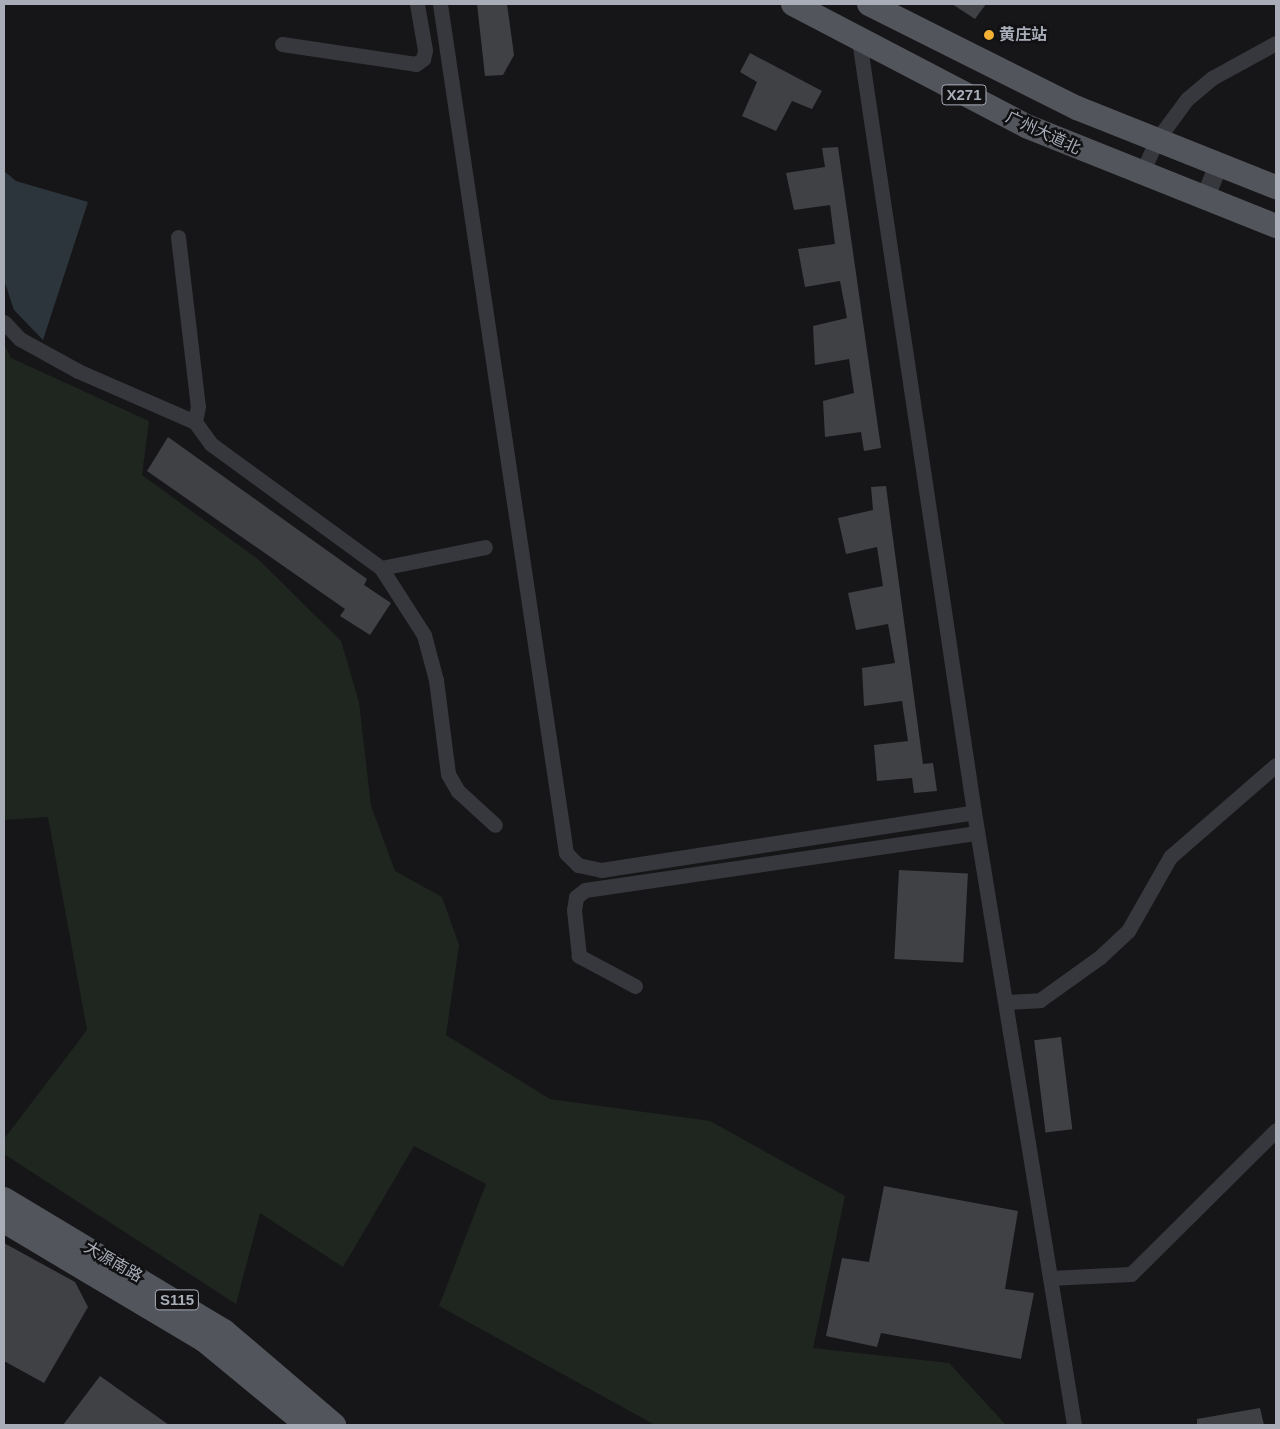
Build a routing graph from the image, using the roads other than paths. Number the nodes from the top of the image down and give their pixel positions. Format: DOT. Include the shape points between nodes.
graph roads {
  1 [pos="418,4"];
  2 [pos="440,4"];
  3 [pos="793,4"];
  4 [pos="869,4"];
  5 [pos="859,40"];
  6 [pos="1276,43"];
  7 [pos="282,44"];
  8 [pos="1156,141"];
  9 [pos="1218,164"];
  10 [pos="1141,175"];
  11 [pos="1276,187"];
  12 [pos="1204,199"];
  13 [pos="1276,226"];
  14 [pos="178,237"];
  15 [pos="4,322"];
  16 [pos="195,422"];
  17 [pos="485,547"];
  18 [pos="381,568"];
  19 [pos="1276,766"];
  20 [pos="974,812"];
  21 [pos="496,825"];
  22 [pos="977,833"];
  23 [pos="635,986"];
  24 [pos="1006,1002"];
  25 [pos="1276,1130"];
  26 [pos="4,1199"];
  27 [pos="4,1221"];
  28 [pos="1050,1278"];
  29 [pos="307,1425"];
  30 [pos="334,1425"];
  31 [pos="1074,1425"];
  1 -- 7 [label="street" via="425,50 423,59 416,64"];
  2 -- 20 [label="street" via="566,853 578,865 601,870"];
  3 -- 5 [label="main road, 广州大道北 / X271"];
  4 -- 8 [label="main road, X271" via="1019,81"];
  5 -- 10 [label="main road, 广州大道北 / X271" via="992,110"];
  5 -- 20 [label="street"];
  6 -- 8 [label="street" via="1212,78 1174,113"];
  8 -- 9 [label="main road, X271"];
  8 -- 10 [label="street"];
  9 -- 11 [label="main road, X271"];
  9 -- 12 [label="street"];
  10 -- 12 [label="main road, 广州大道北 / X271"];
  12 -- 13 [label="main road, 广州大道北 / X271"];
  14 -- 16 [label="street" via="198,406"];
  15 -- 16 [label="street" via="20,339 47,355"];
  16 -- 18 [label="street" via="211,444"];
  17 -- 18 [label="street"];
  18 -- 21 [label="street" via="424,635 436,680 448,774 458,791"];
  19 -- 24 [label="street" via="1170,857 1128,932 1100,957 1040,1000"];
  20 -- 22 [label="street"];
  22 -- 23 [label="street" via="585,890 576,897 574,910 579,956"];
  22 -- 24 [label="street"];
  24 -- 28 [label="street"];
  25 -- 28 [label="street" via="1131,1274"];
  26 -- 30 [label="main road, 大源南路 / S115" via="224,1331"];
  27 -- 29 [label="main road, 大源南路 / S115" via="204,1340"];
  28 -- 31 [label="street"];
}
